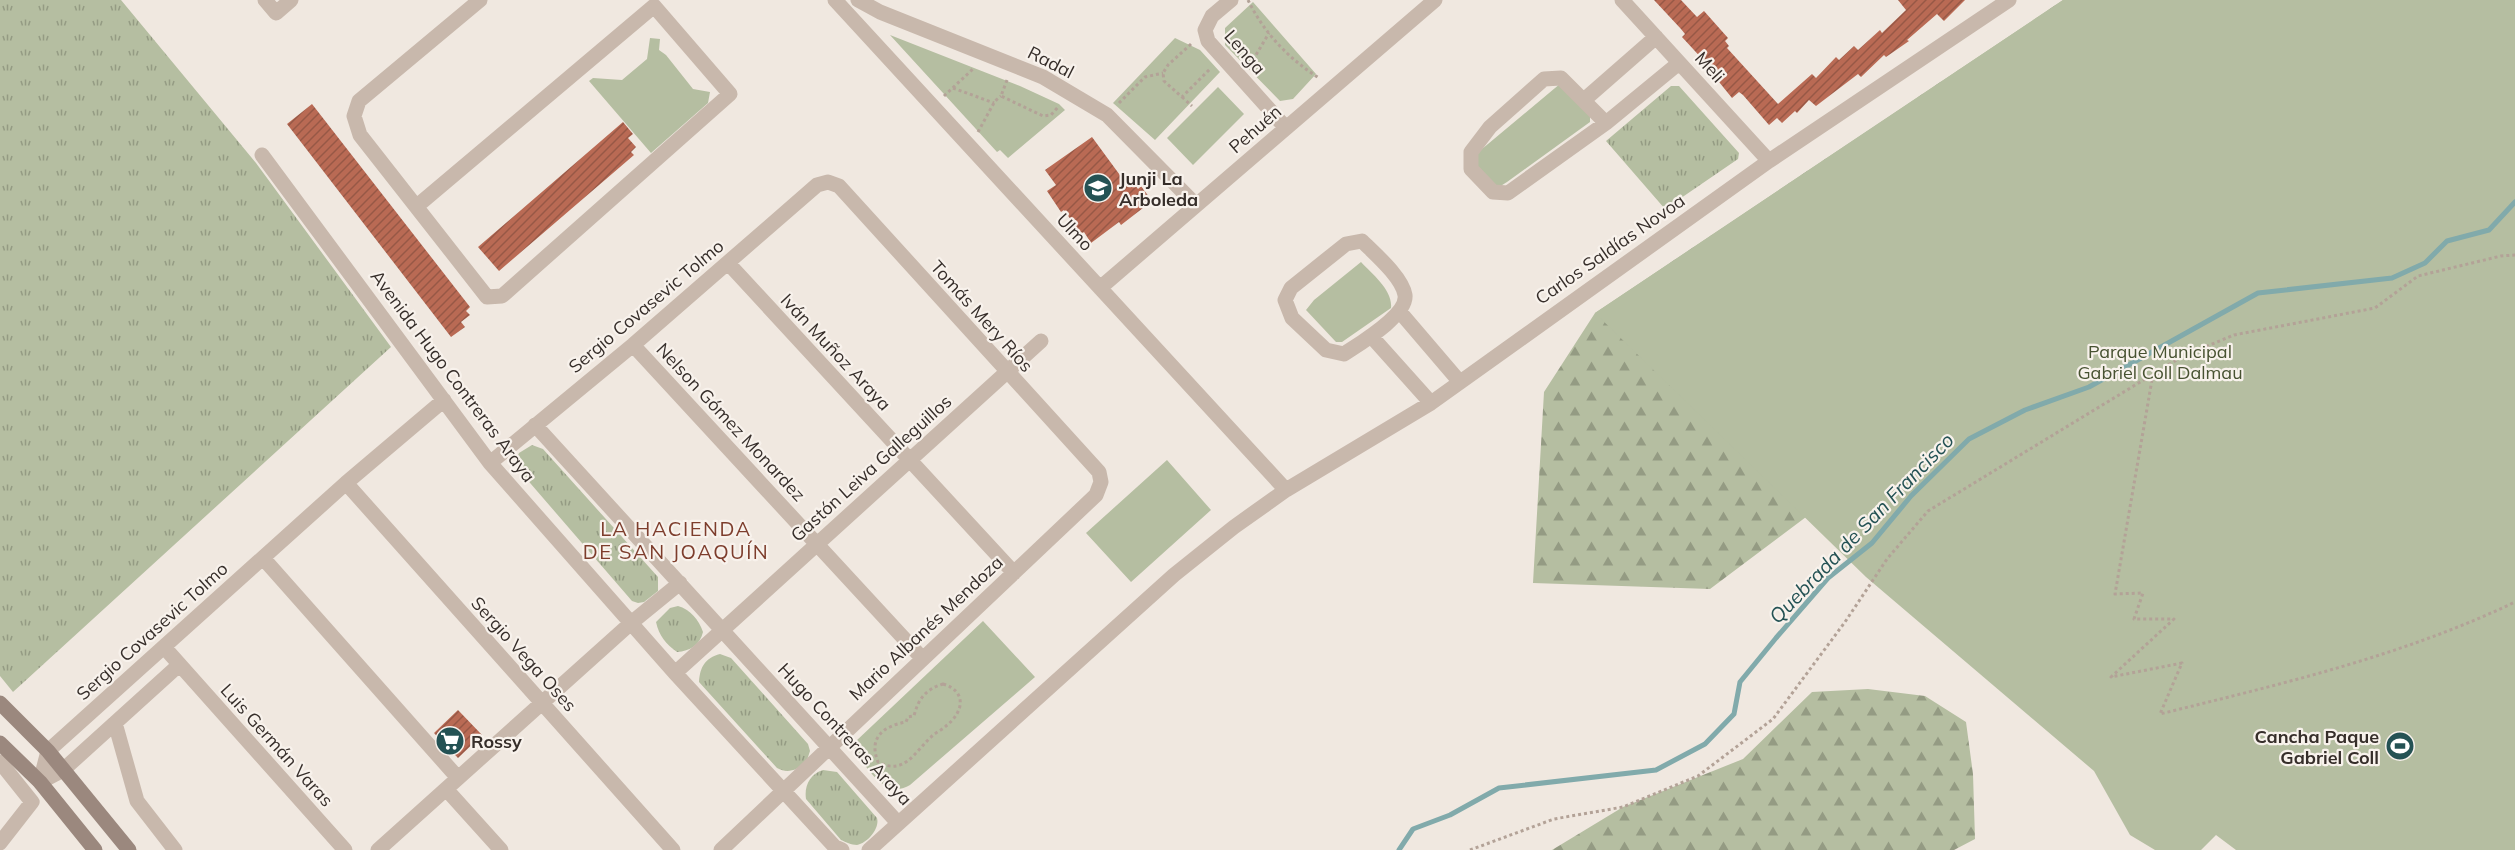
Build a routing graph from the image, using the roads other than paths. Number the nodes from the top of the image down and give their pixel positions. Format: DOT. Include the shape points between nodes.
graph roads {
  1 [pos="266,0"];
  2 [pos="291,0"];
  3 [pos="480,0"];
  4 [pos="835,0"];
  5 [pos="858,0"];
  6 [pos="1231,0"];
  7 [pos="1435,0"];
  8 [pos="1622,0"];
  9 [pos="2009,0"];
  10 [pos="1656,37"];
  11 [pos="1679,63"];
  12 [pos="1584,100"];
  13 [pos="1606,123"];
  14 [pos="1286,128"];
  15 [pos="262,155"];
  16 [pos="1769,161"];
  17 [pos="828,182"];
  18 [pos="1196,205"];
  19 [pos="417,206"];
  20 [pos="728,262"];
  21 [pos="1100,288"];
  22 [pos="1400,312"];
  23 [pos="1371,336"];
  24 [pos="1041,341"];
  25 [pos="633,345"];
  26 [pos="1007,372"];
  27 [pos="1459,381"];
  28 [pos="444,400"];
  29 [pos="1431,403"];
  30 [pos="535,425"];
  31 [pos="909,459"];
  32 [pos="490,463"];
  33 [pos="1101,482"];
  34 [pos="346,483"];
  35 [pos="1286,490"];
  36 [pos="1233,527"];
  37 [pos="816,544"];
  38 [pos="263,558"];
  39 [pos="1014,573"];
  40 [pos="680,583"];
  41 [pos="631,623"];
  42 [pos="722,630"];
  43 [pos="164,647"];
  44 [pos="922,658"];
  45 [pos="179,665"];
  46 [pos="675,673"];
  47 [pos="0,703"];
  48 [pos="542,703"];
  49 [pos="115,723"];
  50 [pos="0,743"];
  51 [pos="828,747"];
  52 [pos="48,751"];
  53 [pos="0,762"];
  54 [pos="63,770"];
  55 [pos="458,778"];
  56 [pos="40,782"];
  57 [pos="446,789"];
  58 [pos="783,789"];
  59 [pos="898,823"];
  60 [pos="0,843"];
  61 [pos="95,850"];
  62 [pos="129,850"];
  63 [pos="175,850"];
  64 [pos="345,850"];
  65 [pos="378,850"];
  66 [pos="501,850"];
  67 [pos="673,850"];
  68 [pos="721,850"];
  69 [pos="842,850"];
  70 [pos="869,850"];
  1 -- 2 [label="street" via="276,13"];
  3 -- 19 [label="street" via="359,101 354,116 360,135"];
  4 -- 21 [label="street, Ulmo"];
  5 -- 18 [label="street, Radal" via="1043,77 1107,115"];
  6 -- 14 [label="street, Lenga" via="1212,16 1205,30 1208,41"];
  7 -- 14 [label="street, Pehuén"];
  8 -- 10 [label="street, Meli"];
  9 -- 16 [label="street, Carlos Saldías Novoa"];
  10 -- 11 [label="street, Meli"];
  10 -- 12 [label="street"];
  11 -- 13 [label="street"];
  11 -- 16 [label="street, Meli"];
  12 -- 13 [label="street"];
  12 -- 13 [label="street" via="1561,78 1544,79 1490,127 1471,152 1471,169 1493,192 1508,193"];
  14 -- 18 [label="street, Pehuén"];
  15 -- 28 [label="street, Avenida Hugo Contreras Araya"];
  16 -- 27 [label="street, Carlos Saldías Novoa"];
  17 -- 20 [label="street, Sergio Covasevic Tolmo" via="817,185"];
  17 -- 26 [label="street, Tomás Mery Ríos" via="839,186"];
  18 -- 21 [label="street, Pehuén"];
  19 -- 19 [label="street" via="487,297 502,296 730,94 654,6"];
  20 -- 25 [label="street, Sergio Covasevic Tolmo"];
  20 -- 31 [label="street, Iván Muñoz Araya"];
  21 -- 35 [label="street, Ulmo"];
  22 -- 23 [label="street"];
  22 -- 23 [label="street" via="1405,296 1395,275 1362,241 1346,244 1291,288 1285,300 1292,318 1326,350 1344,354"];
  22 -- 27 [label="street"];
  23 -- 29 [label="street"];
  24 -- 26 [label="street, Gastón Leiva Galleguillos"];
  25 -- 30 [label="street, Sergio Covasevic Tolmo"];
  25 -- 37 [label="street, Nelson Gómez Monardez"];
  26 -- 31 [label="street, Gastón Leiva Galleguillos"];
  26 -- 33 [label="street, Tomás Mery Ríos" via="1099,472"];
  27 -- 29 [label="street, Carlos Saldías Novoa"];
  28 -- 32 [label="street, Avenida Hugo Contreras Araya"];
  28 -- 34 [label="street, Sergio Covasevic Tolmo"];
  29 -- 35 [label="street, Carlos Saldías Novoa"];
  30 -- 32 [label="street, Sergio Covasevic Tolmo"];
  30 -- 40 [label="street, Hugo Contreras Araya"];
  31 -- 37 [label="street, Gastón Leiva Galleguillos"];
  31 -- 39 [label="street, Iván Muñoz Araya"];
  32 -- 41 [label="street, Avenida Hugo Contreras Araya"];
  33 -- 39 [label="street, Mario Albanés Mendoza" via="1096,495"];
  34 -- 38 [label="street, Sergio Covasevic Tolmo"];
  34 -- 48 [label="street, Sergio Vega Oses"];
  35 -- 36 [label="street, Carlos Saldías Novoa"];
  36 -- 59 [label="street, Hugo Contreras Araya"];
  37 -- 42 [label="street, Gastón Leiva Galleguillos"];
  37 -- 44 [label="street, Nelson Gómez Monardez"];
  38 -- 43 [label="street, Sergio Covasevic Tolmo"];
  38 -- 55 [label="street"];
  39 -- 44 [label="street, Mario Albanés Mendoza"];
  40 -- 41 [label="street"];
  40 -- 42 [label="street, Hugo Contreras Araya"];
  41 -- 46 [label="street, Avenida Hugo Contreras Araya"];
  41 -- 48 [label="street"];
  42 -- 46 [label="street, Gastón Leiva Galleguillos"];
  42 -- 51 [label="street, Hugo Contreras Araya"];
  43 -- 45 [label="street, Luis Germán Varas"];
  43 -- 52 [label="street, Sergio Covasevic Tolmo"];
  44 -- 51 [label="street, Mario Albanés Mendoza"];
  45 -- 49 [label="street"];
  45 -- 64 [label="street, Luis Germán Varas"];
  46 -- 58 [label="street, Avenida Hugo Contreras Araya"];
  47 -- 52 [label="main road"];
  48 -- 55 [label="street"];
  48 -- 67 [label="street, Sergio Vega Oses"];
  49 -- 54 [label="street"];
  49 -- 63 [label="street" via="137,801"];
  50 -- 56 [label="main road"];
  51 -- 58 [label="street, Mario Albanés Mendoza"];
  51 -- 59 [label="street, Hugo Contreras Araya"];
  52 -- 54 [label="main road"];
  52 -- 56 [label="street"];
  53 -- 60 [label="street" via="32,802"];
  54 -- 56 [label="street"];
  54 -- 62 [label="main road"];
  55 -- 57 [label="street"];
  56 -- 61 [label="main road"];
  57 -- 65 [label="street"];
  57 -- 66 [label="street"];
  58 -- 68 [label="street, Mario Albanés Mendoza"];
  58 -- 69 [label="street, Avenida Hugo Contreras Araya"];
  59 -- 70 [label="street"];
}
